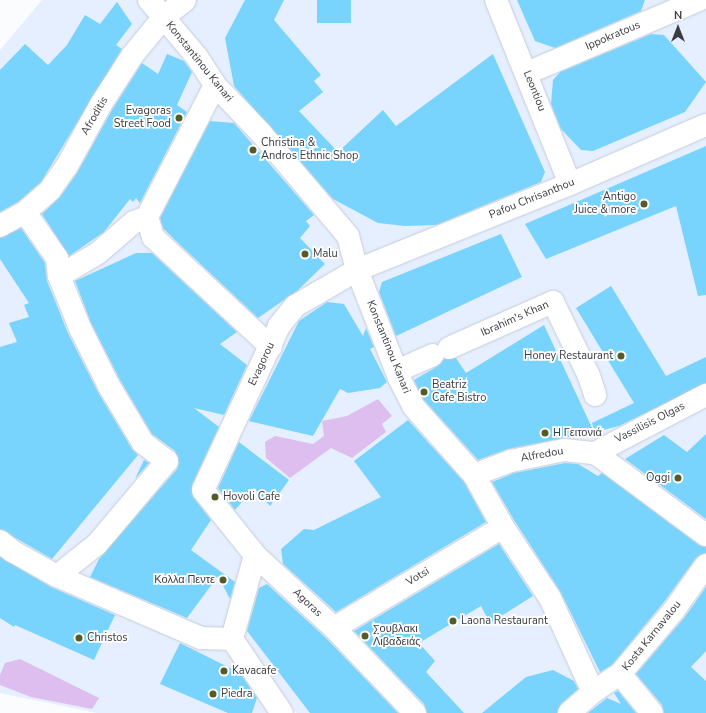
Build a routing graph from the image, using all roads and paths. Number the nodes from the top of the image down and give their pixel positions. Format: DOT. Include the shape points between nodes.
graph roads {
  1 [pos="148,0"];
  2 [pos="185,0"];
  3 [pos="496,0"];
  4 [pos="699,0"];
  5 [pos="163,18"];
  6 [pos="527,73"];
  7 [pos="215,84"];
  8 [pos="706,125"];
  9 [pos="570,184"];
  10 [pos="25,212"];
  11 [pos="147,217"];
  12 [pos="0,226"];
  13 [pos="357,270"];
  14 [pos="59,276"];
  15 [pos="271,347"];
  16 [pos="397,371"];
  17 [pos="595,395"];
  18 [pos="706,395"];
  19 [pos="595,453"];
  20 [pos="474,476"];
  21 [pos="203,490"];
  22 [pos="503,527"];
  23 [pos="706,535"];
  24 [pos="0,541"];
  25 [pos="255,555"];
  26 [pos="706,565"];
  27 [pos="56,576"];
  28 [pos="334,628"];
  29 [pos="232,639"];
  30 [pos="620,674"];
  31 [pos="593,692"];
  32 [pos="282,713"];
  33 [pos="415,713"];
  34 [pos="569,713"];
  35 [pos="652,713"];
  1 -- 5 [label="street, Konstantinou Kanari"];
  2 -- 5 [label="street, Afroditis"];
  3 -- 6 [label="street, Leontiou"];
  4 -- 6 [label="street, Ippokratous"];
  5 -- 7 [label="street, Konstantinou Kanari" via="197,57"];
  5 -- 10 [label="street, Afroditis" via="119,75 63,172 50,190"];
  6 -- 9 [label="street, Leontiou"];
  7 -- 11 [label="street"];
  7 -- 13 [label="street, Konstantinou Kanari" via="261,133 348,236"];
  8 -- 9 [label="street, Pafou Chrisanthou"];
  9 -- 13 [label="street, Pafou Chrisanthou"];
  10 -- 12 [label="street, Afroditis"];
  10 -- 14 [label="street" via="56,258"];
  11 -- 14 [label="street" via="134,222 98,253"];
  11 -- 15 [label="street" via="153,236"];
  13 -- 15 [label="street, Evagorou" via="295,306 279,326"];
  13 -- 16 [label="street, Konstantinou Kanari"];
  14 -- 27 [label="street" via="80,328 109,386 143,443 167,461 97,544"];
  15 -- 21 [label="street, Evagorou"];
  16 -- 17 [label="street, Ibrahim's Khan" via="553,302 589,376"];
  16 -- 20 [label="street, Konstantinou Kanari" via="413,406"];
  18 -- 19 [label="street, Vassilisis Olgas"];
  19 -- 20 [label="street, Alfredou" via="564,450 511,461"];
  19 -- 23 [label="street"];
  20 -- 22 [label="street, Konstantinou Kanari"];
  21 -- 25 [label="street, Agoras"];
  22 -- 28 [label="street, Votsi"];
  22 -- 31 [label="street, Konstantinou Kanari" via="550,598"];
  24 -- 27 [label="street" via="12,552"];
  25 -- 28 [label="street, Agoras"];
  25 -- 29 [label="street"];
  26 -- 30 [label="street, Kosta Karnavalou" via="674,610"];
  27 -- 29 [label="street" via="202,638"];
  28 -- 33 [label="street, Agoras"];
  29 -- 32 [label="street"];
  30 -- 31 [label="street, Kosta Karnavalou"];
  30 -- 35 [label="street"];
  31 -- 34 [label="street, Kosta Karnavalou"];
}
